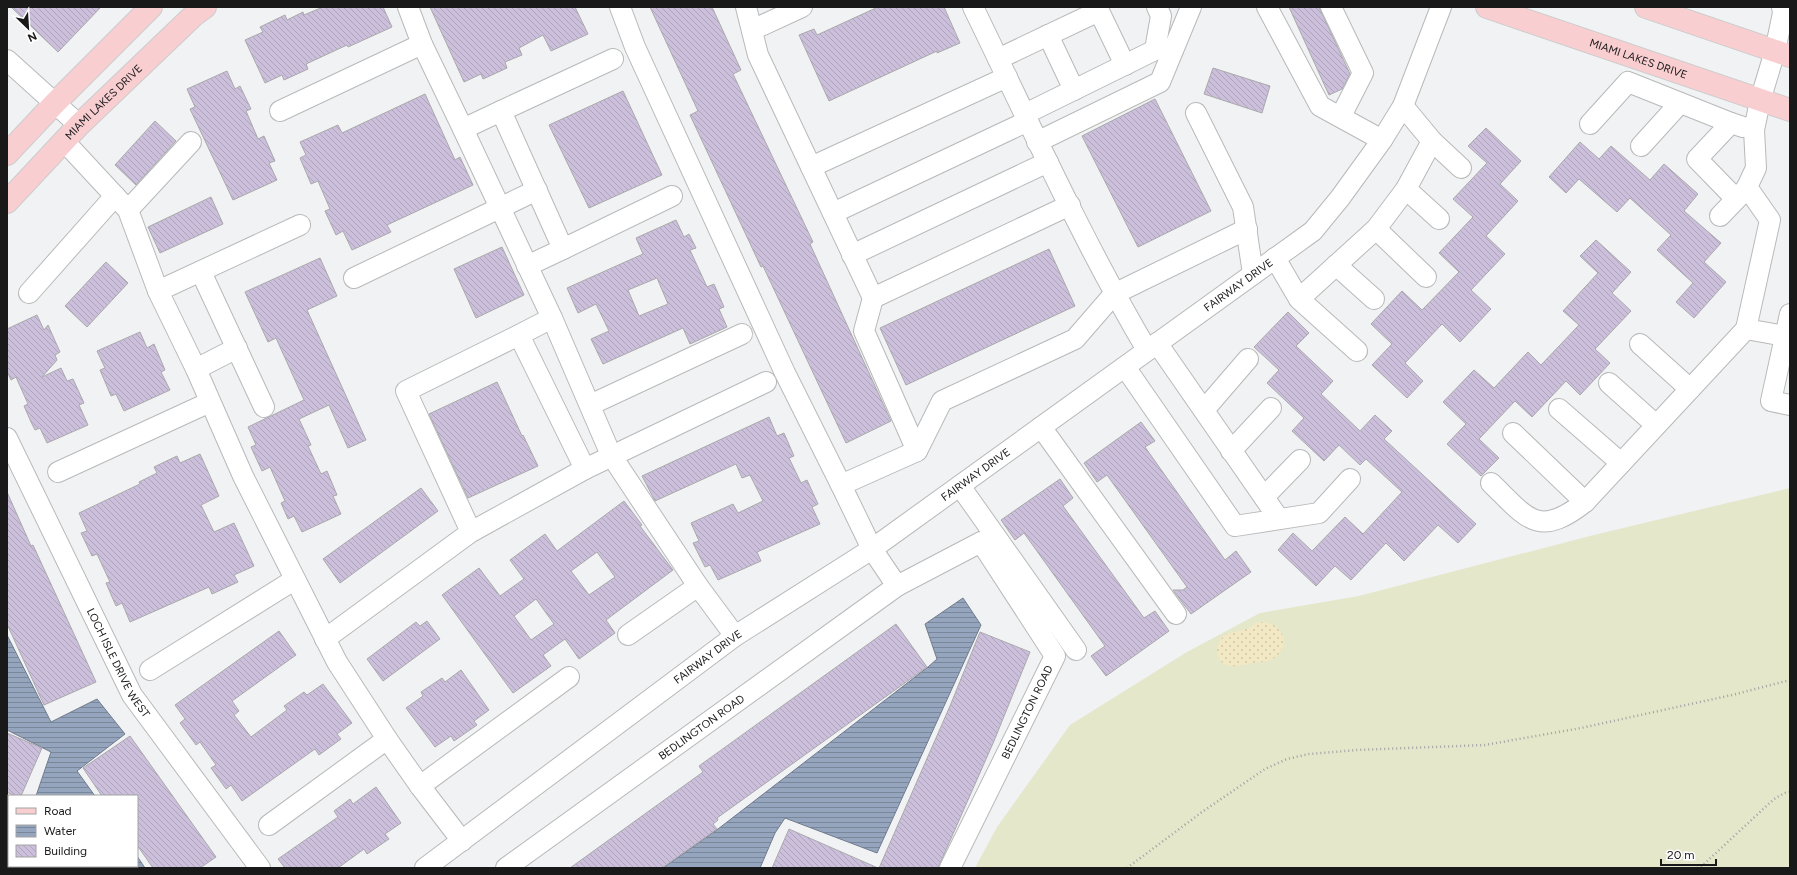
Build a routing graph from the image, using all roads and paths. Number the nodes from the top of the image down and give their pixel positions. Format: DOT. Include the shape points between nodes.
graph roads {
  1 [pos="151,7"];
  2 [pos="204,7"];
  3 [pos="408,7"];
  4 [pos="620,7"];
  5 [pos="746,7"];
  6 [pos="802,7"];
  7 [pos="973,7"];
  8 [pos="1157,7"];
  9 [pos="1191,7"];
  10 [pos="1267,7"];
  11 [pos="1330,7"];
  12 [pos="1441,7"];
  13 [pos="1487,7"];
  14 [pos="1646,7"];
  15 [pos="1782,7"];
  16 [pos="1070,15"];
  17 [pos="752,30"];
  18 [pos="1048,35"];
  19 [pos="422,44"];
  20 [pos="1782,54"];
  21 [pos="998,59"];
  22 [pos="7,60"];
  23 [pos="613,60"];
  24 [pos="1125,65"];
  25 [pos="1007,77"];
  26 [pos="1074,90"];
  27 [pos="1760,101"];
  28 [pos="55,103"];
  29 [pos="1680,103"];
  30 [pos="1403,106"];
  31 [pos="1790,110"];
  32 [pos="280,111"];
  33 [pos="501,111"];
  34 [pos="1196,113"];
  35 [pos="1341,116"];
  36 [pos="1026,118"];
  37 [pos="1731,123"];
  38 [pos="1590,124"];
  39 [pos="79,125"];
  40 [pos="463,129"];
  41 [pos="1754,130"];
  42 [pos="1382,140"];
  43 [pos="1432,140"];
  44 [pos="64,141"];
  45 [pos="191,142"];
  46 [pos="1037,142"];
  47 [pos="1641,146"];
  48 [pos="7,154"];
  49 [pos="1048,162"];
  50 [pos="811,166"];
  51 [pos="1461,168"];
  52 [pos="1406,189"];
  53 [pos="537,190"];
  54 [pos="1741,193"];
  55 [pos="672,196"];
  56 [pos="7,202"];
  57 [pos="121,203"];
  58 [pos="1070,205"];
  59 [pos="499,208"];
  60 [pos="833,212"];
  61 [pos="1720,216"];
  62 [pos="1439,219"];
  63 [pos="300,225"];
  64 [pos="1376,229"];
  65 [pos="1247,230"];
  66 [pos="563,249"];
  67 [pos="852,255"];
  68 [pos="1275,258"];
  69 [pos="1336,265"];
  70 [pos="528,266"];
  71 [pos="201,272"];
  72 [pos="1253,274"];
  73 [pos="1426,277"];
  74 [pos="354,278"];
  75 [pos="158,291"];
  76 [pos="29,293"];
  77 [pos="1114,294"];
  78 [pos="873,298"];
  79 [pos="1299,299"];
  80 [pos="1374,300"];
  81 [pos="1790,314"];
  82 [pos="552,318"];
  83 [pos="1746,329"];
  84 [pos="742,334"];
  85 [pos="519,335"];
  86 [pos="1785,336"];
  87 [pos="1640,344"];
  88 [pos="1152,347"];
  89 [pos="237,348"];
  90 [pos="1357,351"];
  91 [pos="1248,359"];
  92 [pos="1125,367"];
  93 [pos="196,368"];
  94 [pos="766,382"];
  95 [pos="1610,383"];
  96 [pos="1690,389"];
  97 [pos="210,402"];
  98 [pos="590,405"];
  99 [pos="1790,405"];
  100 [pos="264,406"];
  101 [pos="1271,408"];
  102 [pos="1559,408"];
  103 [pos="1204,410"];
  104 [pos="1656,425"];
  105 [pos="1041,427"];
  106 [pos="1513,433"];
  107 [pos="7,438"];
  108 [pos="1232,450"];
  109 [pos="916,451"];
  110 [pos="611,455"];
  111 [pos="1300,460"];
  112 [pos="1621,463"];
  113 [pos="585,469"];
  114 [pos="58,472"];
  115 [pos="1350,479"];
  116 [pos="1491,483"];
  117 [pos="841,485"];
  118 [pos="960,486"];
  119 [pos="1264,497"];
  120 [pos="1585,502"];
  121 [pos="1279,519"];
  122 [pos="472,532"];
  123 [pos="872,549"];
  124 [pos="294,580"];
  125 [pos="698,586"];
  126 [pos="897,586"];
  127 [pos="1176,614"];
  128 [pos="628,635"];
  129 [pos="735,636"];
  130 [pos="325,639"];
  131 [pos="1076,650"];
  132 [pos="150,670"];
  133 [pos="569,677"];
  134 [pos="1790,680"];
  135 [pos="387,739"];
  136 [pos="420,786"];
  137 [pos="1790,792"];
  138 [pos="269,825"];
  139 [pos="462,841"];
  140 [pos="260,868"];
  141 [pos="425,868"];
  142 [pos="506,868"];
  143 [pos="950,868"];
  144 [pos="1127,868"];
  145 [pos="1697,868"];
  1 -- 28 [label="main road"];
  2 -- 39 [label="main road, MIAMI LAKES DRIVE"];
  3 -- 19 [label="street"];
  4 -- 117 [label="street" via="635,48 785,373"];
  5 -- 17 [label="street"];
  6 -- 17 [label="street"];
  7 -- 21 [label="street"];
  8 -- 24 [label="street" via="1161,16 1156,50"];
  9 -- 46 [label="street" via="1160,82"];
  10 -- 35 [label="street" via="1320,106"];
  11 -- 35 [label="street" via="1363,74"];
  12 -- 30 [label="street, FAIRWAY DRIVE"];
  13 -- 27 [label="main road, MIAMI LAKES DRIVE"];
  14 -- 20 [label="main road"];
  15 -- 20 [label="street"];
  16 -- 18 [label="street"];
  16 -- 24 [label="street" via="1099,11"];
  17 -- 50 [label="street" via="758,55"];
  18 -- 21 [label="street"];
  18 -- 26 [label="street"];
  19 -- 32 [label="street"];
  19 -- 40 [label="street"];
  20 -- 27 [label="street"];
  21 -- 25 [label="street"];
  22 -- 28 [label="street"];
  23 -- 33 [label="street"];
  24 -- 26 [label="street"];
  25 -- 36 [label="street"];
  25 -- 50 [label="street"];
  26 -- 36 [label="street"];
  27 -- 31 [label="main road, MIAMI LAKES DRIVE"];
  27 -- 41 [label="street"];
  28 -- 39 [label="street"];
  28 -- 48 [label="main road"];
  29 -- 37 [label="street"];
  29 -- 38 [label="street" via="1628,82"];
  29 -- 47 [label="street"];
  30 -- 42 [label="street, FAIRWAY DRIVE"];
  30 -- 43 [label="street"];
  33 -- 40 [label="street"];
  33 -- 53 [label="street"];
  34 -- 65 [label="street" via="1243,207"];
  35 -- 42 [label="street"];
  36 -- 46 [label="street"];
  36 -- 60 [label="street"];
  37 -- 41 [label="street"];
  37 -- 54 [label="street" via="1697,159"];
  39 -- 44 [label="main road, MIAMI LAKES DRIVE"];
  40 -- 59 [label="street"];
  41 -- 54 [label="street" via="1756,168"];
  42 -- 68 [label="street, FAIRWAY DRIVE" via="1313,231"];
  43 -- 51 [label="street"];
  43 -- 52 [label="street"];
  44 -- 56 [label="main road, MIAMI LAKES DRIVE"];
  44 -- 57 [label="street"];
  45 -- 57 [label="street"];
  46 -- 49 [label="street"];
  49 -- 58 [label="street"];
  49 -- 67 [label="street"];
  50 -- 60 [label="street"];
  52 -- 62 [label="street"];
  52 -- 64 [label="street"];
  53 -- 59 [label="street"];
  53 -- 66 [label="street"];
  54 -- 61 [label="street"];
  54 -- 83 [label="street" via="1770,220"];
  55 -- 66 [label="street"];
  57 -- 75 [label="street"];
  57 -- 76 [label="street"];
  58 -- 77 [label="street"];
  58 -- 78 [label="street"];
  59 -- 70 [label="street"];
  59 -- 74 [label="street"];
  60 -- 67 [label="street"];
  63 -- 71 [label="street"];
  64 -- 69 [label="street"];
  64 -- 73 [label="street"];
  65 -- 72 [label="street"];
  65 -- 77 [label="street"];
  66 -- 70 [label="street"];
  67 -- 78 [label="street"];
  68 -- 72 [label="street, FAIRWAY DRIVE"];
  68 -- 79 [label="street"];
  69 -- 79 [label="street"];
  69 -- 80 [label="street"];
  70 -- 82 [label="street"];
  71 -- 75 [label="street"];
  71 -- 89 [label="street"];
  72 -- 88 [label="street, FAIRWAY DRIVE"];
  75 -- 93 [label="street"];
  77 -- 88 [label="street"];
  77 -- 109 [label="street" via="1075,339 942,401"];
  78 -- 109 [label="street" via="864,331"];
  79 -- 90 [label="street"];
  81 -- 86 [label="street"];
  82 -- 85 [label="street"];
  82 -- 98 [label="street"];
  83 -- 86 [label="street"];
  83 -- 96 [label="street"];
  84 -- 98 [label="street"];
  85 -- 113 [label="street"];
  85 -- 122 [label="street" via="406,391"];
  86 -- 99 [label="street" via="1771,401"];
  87 -- 96 [label="street"];
  88 -- 92 [label="street, FAIRWAY DRIVE"];
  88 -- 103 [label="street"];
  89 -- 93 [label="street"];
  89 -- 100 [label="street"];
  91 -- 103 [label="street"];
  92 -- 105 [label="street, FAIRWAY DRIVE"];
  92 -- 121 [label="street" via="1235,526"];
  93 -- 97 [label="street"];
  94 -- 110 [label="street"];
  95 -- 104 [label="street"];
  96 -- 104 [label="street"];
  97 -- 114 [label="street"];
  97 -- 124 [label="street"];
  98 -- 110 [label="street"];
  101 -- 108 [label="street"];
  102 -- 112 [label="street"];
  103 -- 108 [label="street"];
  104 -- 112 [label="street"];
  105 -- 118 [label="street, FAIRWAY DRIVE"];
  105 -- 127 [label="street"];
  106 -- 120 [label="street"];
  107 -- 140 [label="street, LOCH ISLE DRIVE WEST" via="132,695"];
  108 -- 119 [label="street"];
  109 -- 117 [label="street"];
  110 -- 113 [label="street"];
  110 -- 125 [label="street"];
  111 -- 119 [label="street"];
  112 -- 120 [label="street"];
  113 -- 122 [label="street"];
  115 -- 121 [label="street" via="1319,513"];
  116 -- 120 [label="street" via="1525,516 1546,522 1570,514"];
  117 -- 123 [label="street"];
  118 -- 123 [label="street, FAIRWAY DRIVE"];
  118 -- 131 [label="street"];
  119 -- 121 [label="street"];
  122 -- 130 [label="street"];
  123 -- 126 [label="street"];
  123 -- 129 [label="street, FAIRWAY DRIVE"];
  124 -- 130 [label="street"];
  124 -- 132 [label="street"];
  125 -- 128 [label="street"];
  125 -- 129 [label="street"];
  126 -- 142 [label="street, BEDLINGTON ROAD"];
  126 -- 143 [label="street, BEDLINGTON ROAD" via="981,542 1055,656"];
  129 -- 139 [label="street, FAIRWAY DRIVE"];
  130 -- 135 [label="street"];
  133 -- 136 [label="street"];
  134 -- 144 [label="path" via="1588,727 1485,746 1358,750 1309,754 1287,759 1265,769"];
  135 -- 136 [label="street"];
  135 -- 138 [label="street"];
  136 -- 139 [label="street"];
  137 -- 145 [label="path" via="1774,799"];
  139 -- 141 [label="street, FAIRWAY DRIVE"];
}
